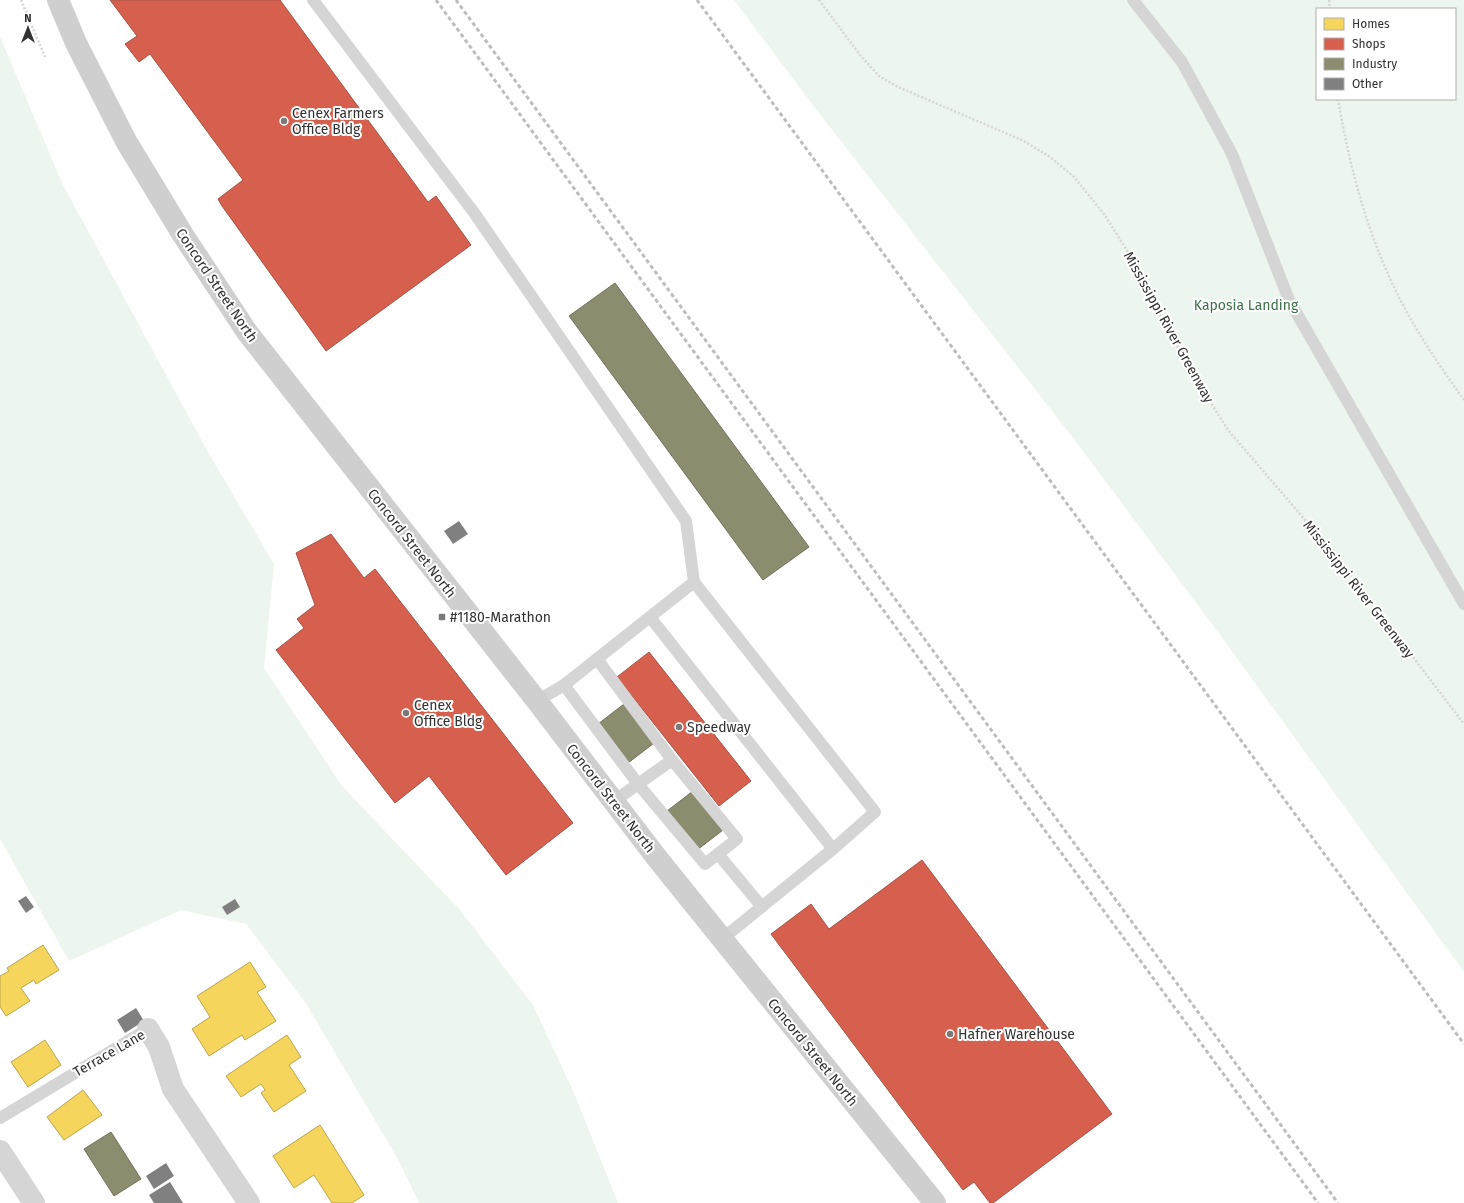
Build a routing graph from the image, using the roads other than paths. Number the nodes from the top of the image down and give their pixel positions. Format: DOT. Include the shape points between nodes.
graph roads {
  1 [pos="58,0"];
  2 [pos="313,0"];
  3 [pos="1133,0"];
  4 [pos="694,582"];
  5 [pos="1464,604"];
  6 [pos="650,618"];
  7 [pos="597,660"];
  8 [pos="564,685"];
  9 [pos="537,701"];
  10 [pos="672,760"];
  11 [pos="638,784"];
  12 [pos="614,801"];
  13 [pos="833,848"];
  14 [pos="718,854"];
  15 [pos="762,906"];
  16 [pos="722,938"];
  17 [pos="148,1028"];
  18 [pos="0,1118"];
  19 [pos="0,1151"];
  20 [pos="34,1203"];
  21 [pos="248,1203"];
  22 [pos="935,1203"];
  1 -- 9 [label="main road, Concord Street North" via="76,43 126,141 183,235 247,332"];
  2 -- 4 [label="lane" via="475,214 686,521"];
  3 -- 5 [label="lane" via="1182,62 1232,154 1289,300"];
  4 -- 6 [label="lane"];
  4 -- 13 [label="lane" via="875,812"];
  6 -- 7 [label="lane"];
  6 -- 13 [label="lane"];
  7 -- 8 [label="lane"];
  7 -- 10 [label="lane"];
  8 -- 9 [label="lane"];
  8 -- 11 [label="lane"];
  9 -- 12 [label="main road, Concord Street North"];
  10 -- 11 [label="lane"];
  10 -- 14 [label="lane" via="737,840"];
  11 -- 12 [label="lane"];
  11 -- 14 [label="lane" via="705,864"];
  12 -- 16 [label="main road, Concord Street North"];
  13 -- 15 [label="lane"];
  14 -- 15 [label="lane"];
  15 -- 16 [label="lane"];
  16 -- 22 [label="main road, Concord Street North"];
  17 -- 18 [label="lane, Terrace Lane"];
  17 -- 21 [label="street, Terrace Lane" via="159,1047 173,1089"];
  19 -- 20 [label="street"];
}
